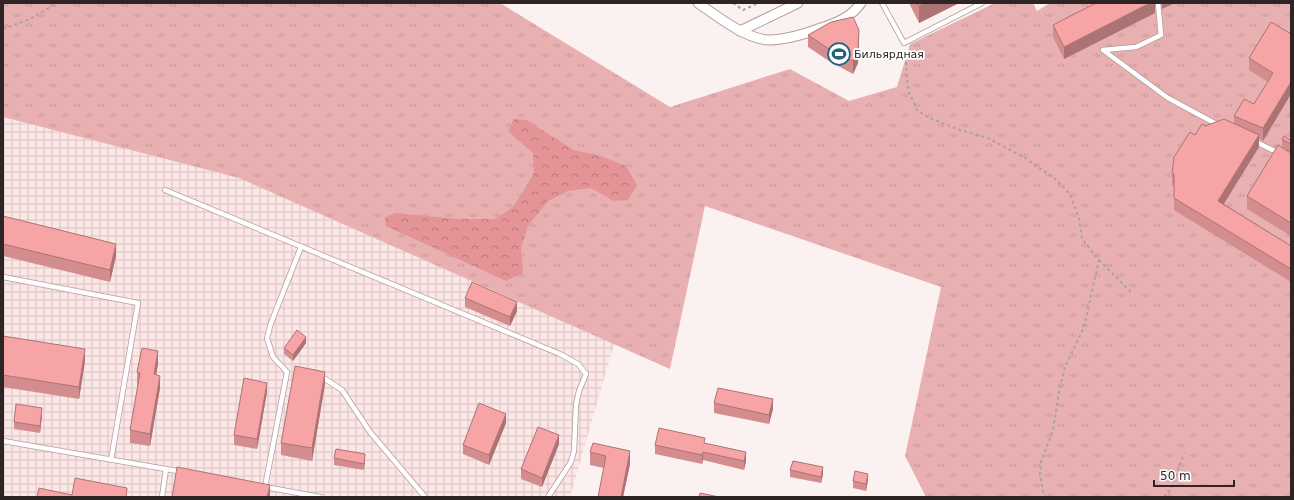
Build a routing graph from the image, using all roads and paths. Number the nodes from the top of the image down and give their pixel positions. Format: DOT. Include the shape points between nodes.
graph roads {
  1 [pos="58,3"];
  2 [pos="698,3"];
  3 [pos="733,3"];
  4 [pos="758,3"];
  5 [pos="798,3"];
  6 [pos="862,3"];
  7 [pos="882,3"];
  8 [pos="982,3"];
  9 [pos="1158,3"];
  10 [pos="3,29"];
  11 [pos="740,30"];
  12 [pos="904,43"];
  13 [pos="1224,128"];
  14 [pos="1250,139"];
  15 [pos="1286,157"];
  16 [pos="165,190"];
  17 [pos="301,247"];
  18 [pos="1098,260"];
  19 [pos="3,277"];
  20 [pos="1131,292"];
  21 [pos="286,372"];
  22 [pos="294,373"];
  23 [pos="315,376"];
  24 [pos="3,441"];
  25 [pos="1184,452"];
  26 [pos="111,460"];
  27 [pos="166,469"];
  28 [pos="189,473"];
  29 [pos="257,485"];
  30 [pos="265,487"];
  31 [pos="162,497"];
  32 [pos="320,497"];
  33 [pos="425,497"];
  34 [pos="548,497"];
  35 [pos="1044,497"];
  36 [pos="1164,497"];
  1 -- 10 [label="path" via="30,19"];
  2 -- 11 [label="street"];
  3 -- 4 [label="path" via="743,10"];
  5 -- 11 [label="street"];
  6 -- 11 [label="street" via="847,18 797,36 767,40"];
  7 -- 12 [label="lane"];
  8 -- 12 [label="lane"];
  9 -- 13 [label="lane" via="1161,35 1136,47 1103,50 1168,98"];
  12 -- 18 [label="path" via="908,90 917,110 941,123 988,138 1025,158 1054,178 1070,194 1079,218 1082,239"];
  14 -- 15 [label="lane"];
  16 -- 17 [label="lane"];
  17 -- 21 [label="lane" via="267,338 273,357"];
  17 -- 34 [label="lane" via="560,354 578,364 586,374 576,405 574,451 571,462"];
  18 -- 20 [label="path"];
  18 -- 35 [label="path" via="1084,327 1066,367 1052,430 1041,462 1040,475"];
  19 -- 26 [label="lane" via="138,303"];
  21 -- 22 [label="lane"];
  21 -- 30 [label="lane"];
  23 -- 33 [label="lane" via="322,377 342,390 370,432"];
  24 -- 26 [label="lane"];
  25 -- 36 [label="path" via="1171,489"];
  26 -- 27 [label="lane"];
  27 -- 28 [label="lane"];
  27 -- 31 [label="lane"];
  29 -- 30 [label="lane"];
  30 -- 32 [label="lane"];
}
